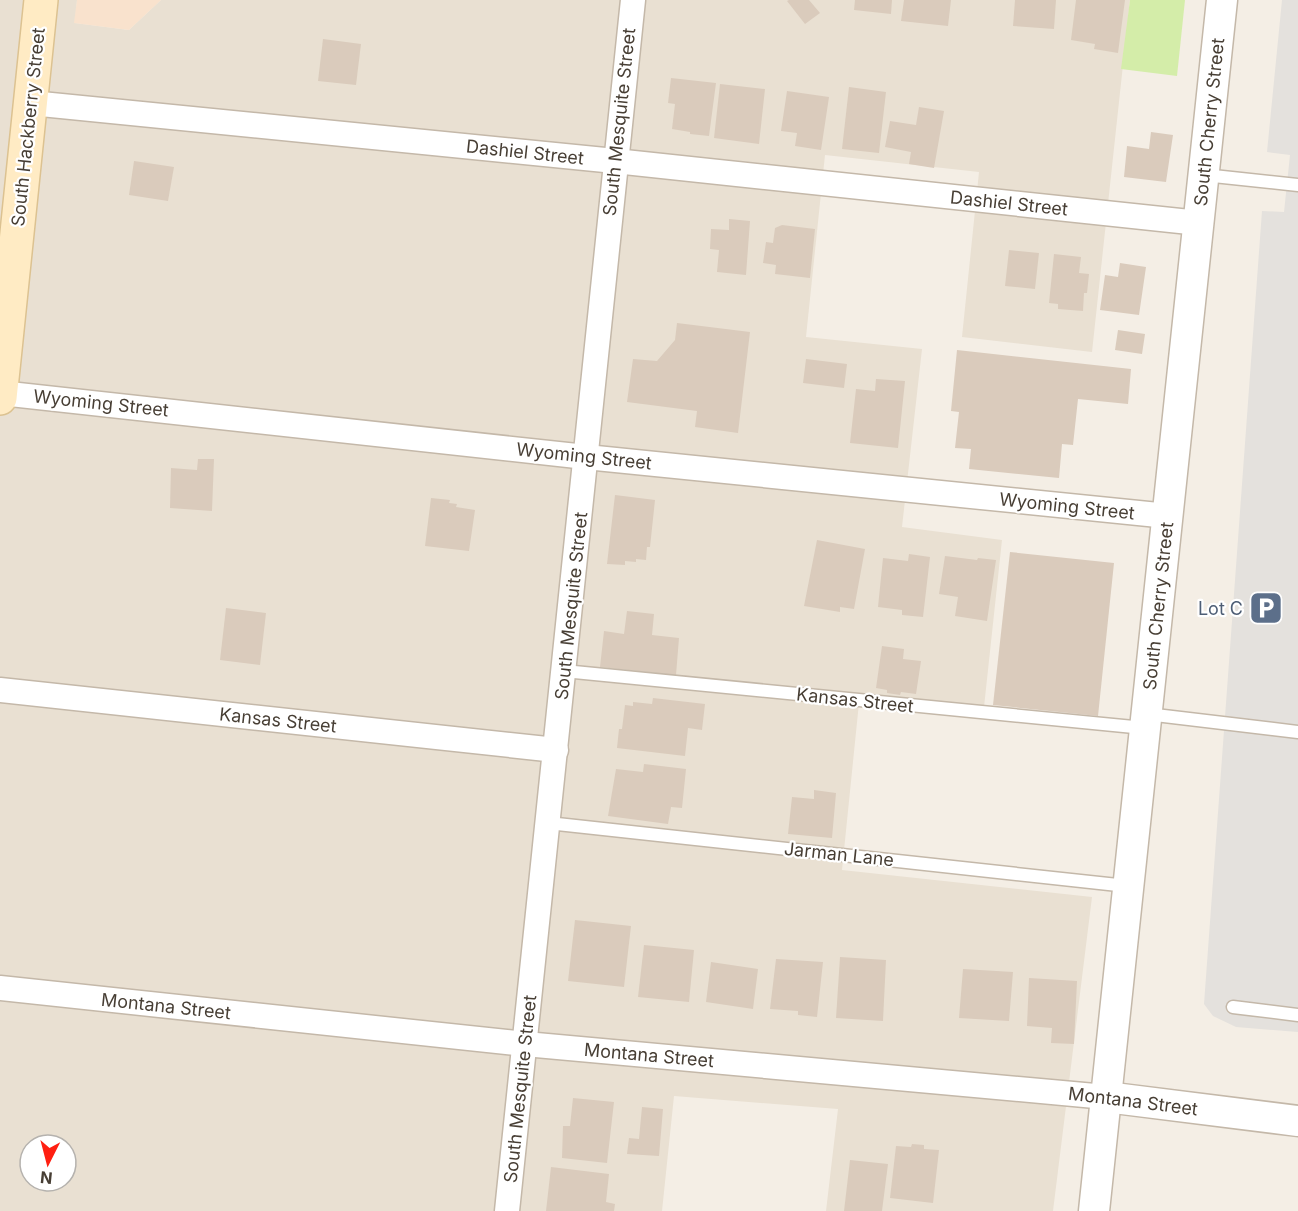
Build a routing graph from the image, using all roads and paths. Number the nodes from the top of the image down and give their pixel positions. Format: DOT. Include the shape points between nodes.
graph roads {
  1 [pos="41,0"];
  2 [pos="633,0"];
  3 [pos="1222,0"];
  4 [pos="31,103"];
  5 [pos="615,161"];
  6 [pos="1204,175"];
  7 [pos="1298,185"];
  8 [pos="1199,223"];
  9 [pos="0,393"];
  10 [pos="0,398"];
  11 [pos="586,457"];
  12 [pos="1168,516"];
  13 [pos="564,671"];
  14 [pos="0,690"];
  15 [pos="1146,721"];
  16 [pos="1298,732"];
  17 [pos="556,750"];
  18 [pos="548,823"];
  19 [pos="1129,886"];
  20 [pos="0,988"];
  21 [pos="1233,1007"];
  22 [pos="1298,1015"];
  23 [pos="525,1044"];
  24 [pos="1106,1097"];
  25 [pos="1298,1121"];
  26 [pos="507,1211"];
  27 [pos="1094,1211"];
  1 -- 4 [label="main road, South Hackberry Street"];
  2 -- 5 [label="street, South Mesquite Street"];
  3 -- 6 [label="street, South Cherry Street"];
  4 -- 5 [label="street, Dashiel Street"];
  4 -- 9 [label="main road, South Hackberry Street" via="16,188"];
  5 -- 8 [label="street, Dashiel Street"];
  5 -- 11 [label="street, South Mesquite Street"];
  6 -- 7 [label="lane"];
  6 -- 8 [label="street, South Cherry Street"];
  8 -- 12 [label="street, South Cherry Street"];
  9 -- 10 [label="main road, South Hackberry Street"];
  9 -- 11 [label="street, Wyoming Street"];
  11 -- 12 [label="street, Wyoming Street"];
  11 -- 13 [label="street, South Mesquite Street"];
  12 -- 15 [label="street, South Cherry Street"];
  13 -- 15 [label="lane, Kansas Street"];
  13 -- 17 [label="street, South Mesquite Street"];
  14 -- 17 [label="street, Kansas Street"];
  15 -- 16 [label="lane, Kansas Street"];
  15 -- 19 [label="street, South Cherry Street"];
  17 -- 18 [label="street, South Mesquite Street"];
  18 -- 19 [label="lane, Jarman Lane"];
  18 -- 23 [label="street, South Mesquite Street"];
  19 -- 24 [label="street, South Cherry Street"];
  20 -- 23 [label="street, Montana Street"];
  21 -- 22 [label="lane"];
  23 -- 24 [label="street, Montana Street"];
  23 -- 26 [label="street, South Mesquite Street"];
  24 -- 25 [label="street, Montana Street"];
  24 -- 27 [label="street, South Cherry Street"];
}
